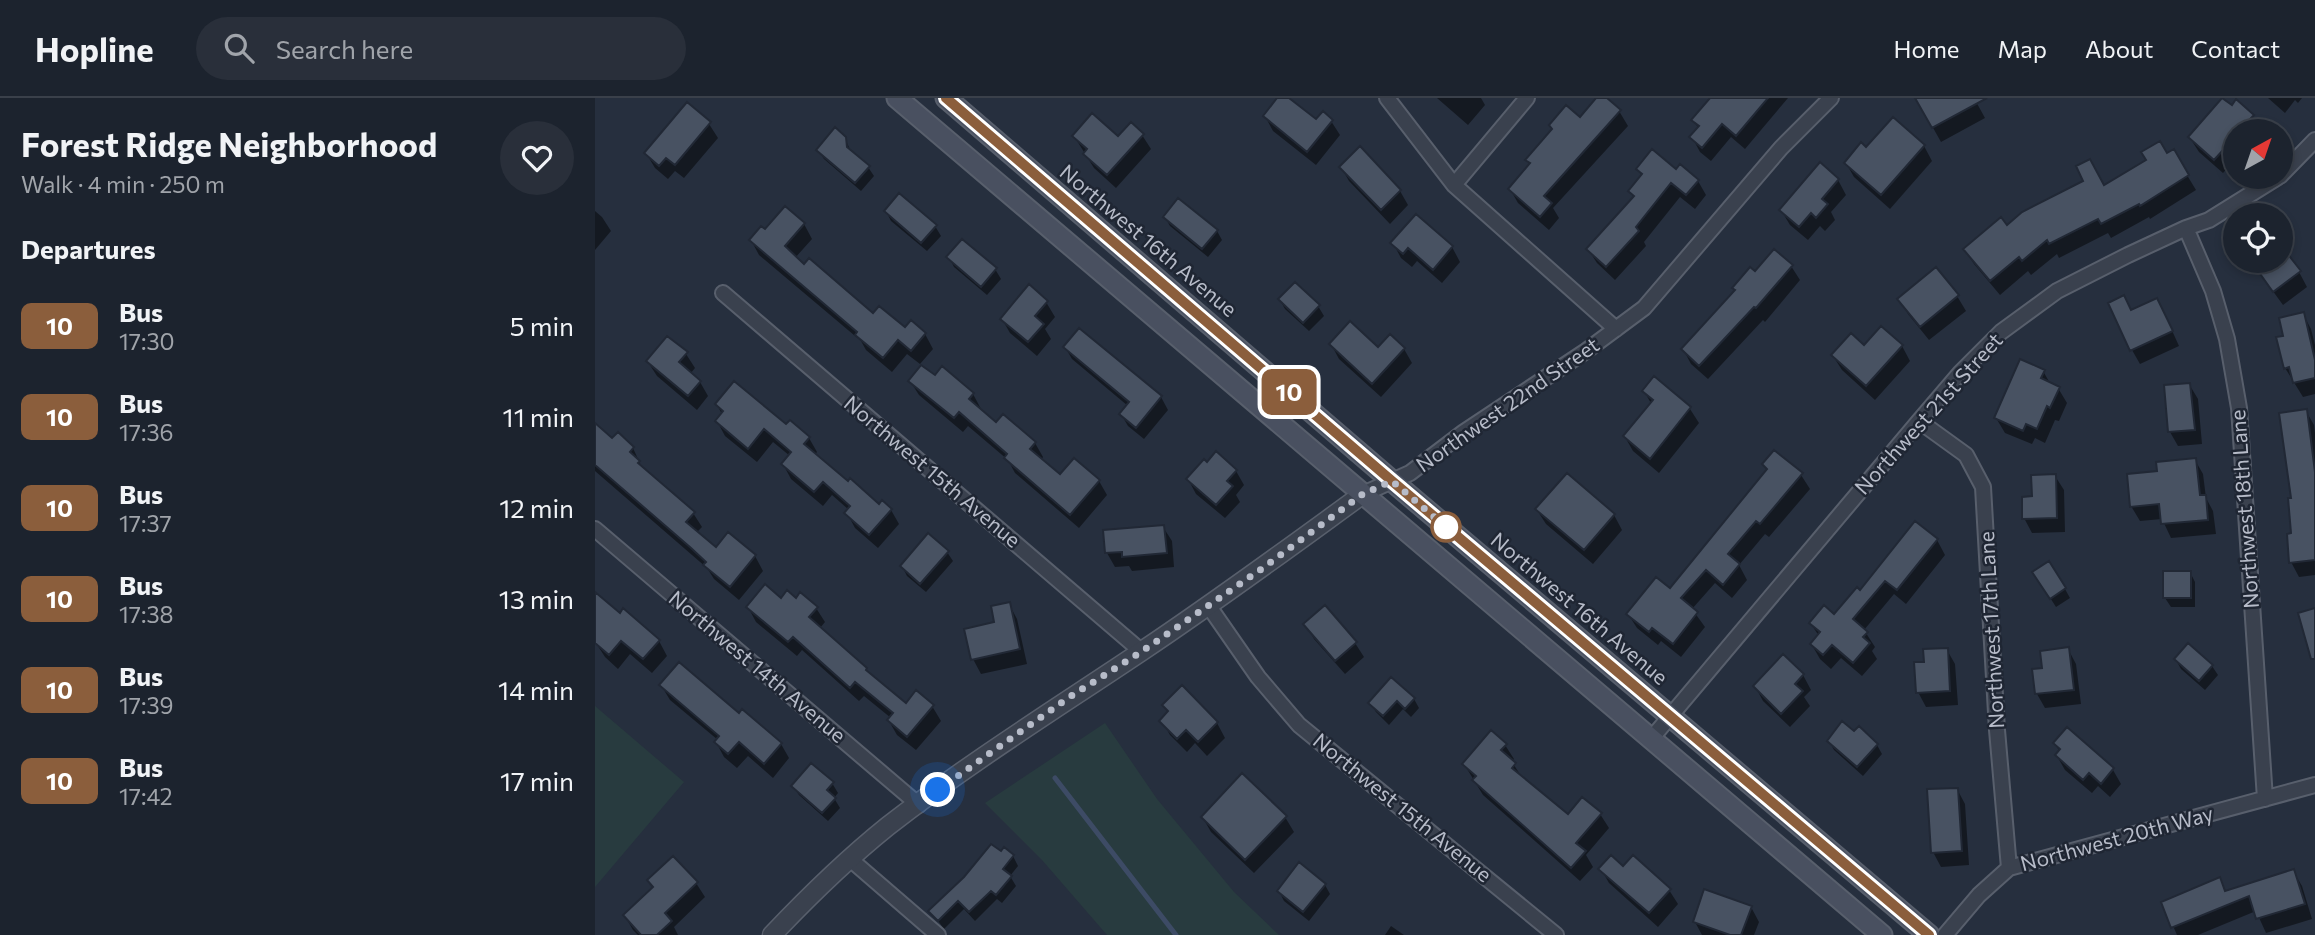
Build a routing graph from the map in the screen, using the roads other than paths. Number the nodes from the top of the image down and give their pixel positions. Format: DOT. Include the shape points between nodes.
graph roads {
  1 [pos="897,98"];
  2 [pos="946,98"];
  3 [pos="1388,98"];
  4 [pos="1527,98"];
  5 [pos="1831,98"];
  6 [pos="2315,140"];
  7 [pos="2293,162"];
  8 [pos="1454,185"];
  9 [pos="2258,189"];
  10 [pos="2186,228"];
  11 [pos="1122,248"];
  12 [pos="1102,273"];
  13 [pos="723,293"];
  14 [pos="1616,329"];
  15 [pos="1919,421"];
  16 [pos="1392,481"];
  17 [pos="1363,494"];
  18 [pos="595,529"];
  19 [pos="1208,605"];
  20 [pos="1141,652"];
  21 [pos="1670,715"];
  22 [pos="1651,739"];
  23 [pos="2315,785"];
  24 [pos="2265,799"];
  25 [pos="919,805"];
  26 [pos="851,859"];
  27 [pos="2009,868"];
  28 [pos="772,935"];
  29 [pos="938,935"];
  30 [pos="1556,935"];
  31 [pos="1882,935"];
  32 [pos="1929,935"];
  33 [pos="1945,935"];
  1 -- 12 [label="main road"];
  2 -- 11 [label="main road, Northwest 16th Avenue"];
  3 -- 8 [label="street"];
  4 -- 8 [label="street"];
  5 -- 14 [label="street, Northwest 22nd Street" via="1781,148 1644,308"];
  6 -- 7 [label="street, Northwest 21st Street"];
  8 -- 14 [label="street"];
  9 -- 10 [label="street, Northwest 21st Street" via="2209,220"];
  10 -- 15 [label="street, Northwest 21st Street" via="2057,291 2001,332"];
  10 -- 24 [label="street, Northwest 18th Lane" via="2213,291 2239,408"];
  11 -- 12 [label="main road"];
  11 -- 16 [label="main road, Northwest 16th Avenue"];
  12 -- 17 [label="main road"];
  13 -- 20 [label="street, Northwest 15th Avenue"];
  14 -- 16 [label="street, Northwest 22nd Street"];
  15 -- 21 [label="street, Northwest 21st Street"];
  15 -- 27 [label="street, Northwest 17th Lane" via="1966,455 1983,487"];
  16 -- 17 [label="street, Northwest 22nd Street"];
  16 -- 21 [label="main road, Northwest 16th Avenue"];
  17 -- 19 [label="street, Northwest 22nd Street"];
  17 -- 22 [label="main road"];
  18 -- 25 [label="street, Northwest 14th Avenue"];
  19 -- 20 [label="street, Northwest 22nd Street"];
  19 -- 30 [label="street, Northwest 15th Avenue" via="1258,677 1299,724"];
  20 -- 25 [label="street, Northwest 22nd Street" via="1068,698"];
  21 -- 22 [label="street, Northwest 21st Street"];
  21 -- 32 [label="main road, Northwest 16th Avenue"];
  22 -- 31 [label="main road"];
  23 -- 24 [label="street, Northwest 20th Way"];
  24 -- 27 [label="street, Northwest 20th Way"];
  25 -- 26 [label="street, Northwest 22nd Street"];
  26 -- 28 [label="street, Northwest 22nd Street"];
  26 -- 29 [label="street"];
  27 -- 33 [label="street, Northwest 20th Way"];
}
